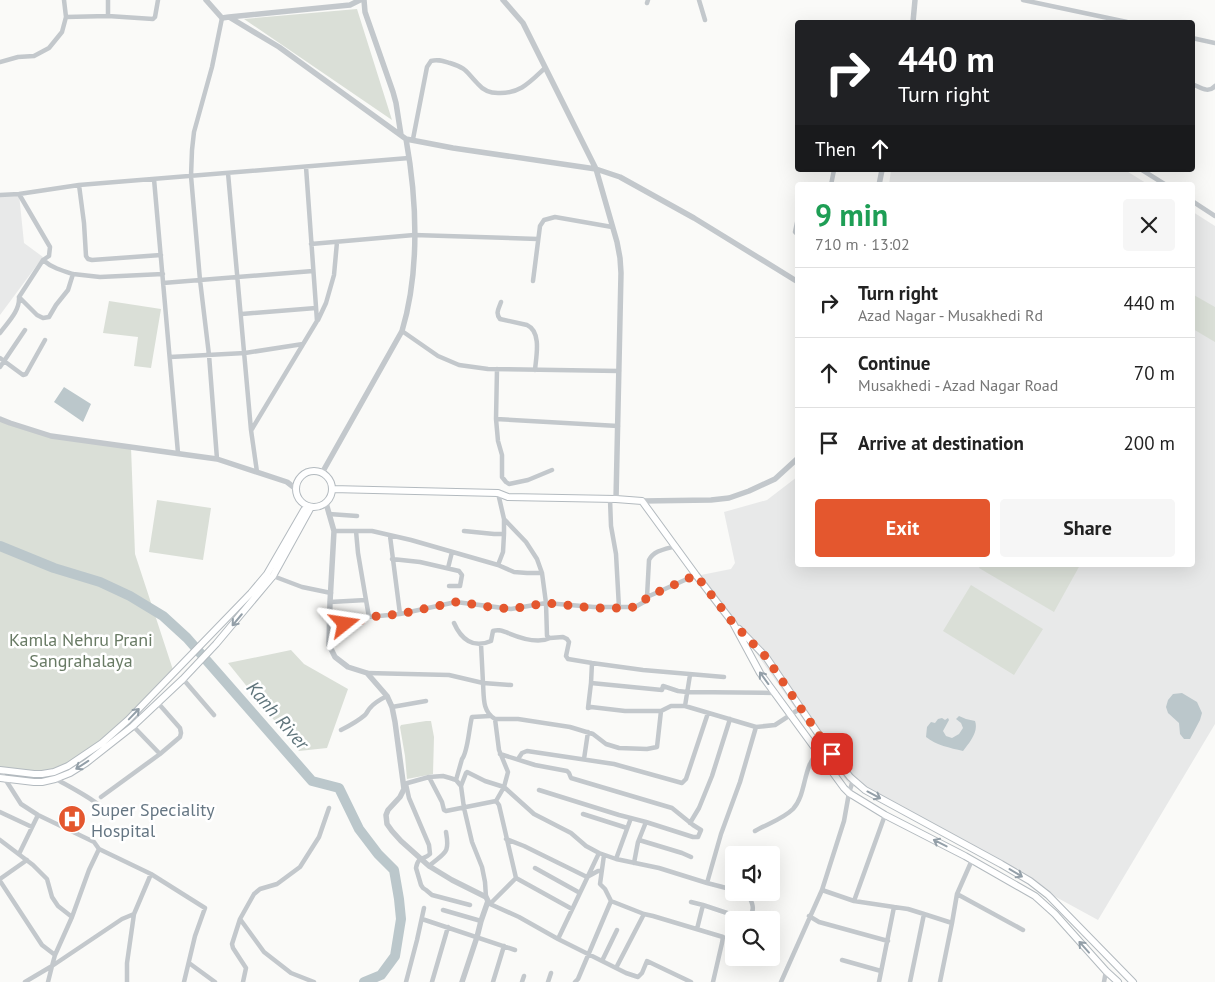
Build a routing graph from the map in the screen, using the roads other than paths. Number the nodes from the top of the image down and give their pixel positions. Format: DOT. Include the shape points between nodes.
graph roads {
  1 [pos="64,0"];
  2 [pos="108,0"];
  3 [pos="158,0"];
  4 [pos="206,0"];
  5 [pos="362,0"];
  6 [pos="503,0"];
  7 [pos="699,0"];
  8 [pos="915,0"];
  9 [pos="1023,0"];
  10 [pos="108,16"];
  11 [pos="66,17"];
  12 [pos="225,17"];
  13 [pos="705,20"];
  14 [pos="913,20"];
  15 [pos="1118,20"];
  16 [pos="1195,39"];
  17 [pos="1215,43"];
  18 [pos="0,62"];
  19 [pos="545,68"];
  20 [pos="1195,85"];
  21 [pos="1215,86"];
  22 [pos="403,137"];
  23 [pos="413,139"];
  24 [pos="409,158"];
  25 [pos="306,167"];
  26 [pos="596,169"];
  27 [pos="1145,172"];
  28 [pos="228,174"];
  29 [pos="191,176"];
  30 [pos="154,179"];
  31 [pos="1161,182"];
  32 [pos="79,185"];
  33 [pos="19,194"];
  34 [pos="0,195"];
  35 [pos="1195,204"];
  36 [pos="1215,216"];
  37 [pos="612,228"];
  38 [pos="414,235"];
  39 [pos="538,239"];
  40 [pos="337,242"];
  41 [pos="311,244"];
  42 [pos="161,255"];
  43 [pos="43,260"];
  44 [pos="313,271"];
  45 [pos="73,274"];
  46 [pos="162,274"];
  47 [pos="237,277"];
  48 [pos="200,280"];
  49 [pos="795,280"];
  50 [pos="533,281"];
  51 [pos="163,282"];
  52 [pos="19,297"];
  53 [pos="501,302"];
  54 [pos="316,308"];
  55 [pos="242,314"];
  56 [pos="317,321"];
  57 [pos="25,330"];
  58 [pos="402,331"];
  59 [pos="0,333"];
  60 [pos="45,340"];
  61 [pos="303,344"];
  62 [pos="245,352"];
  63 [pos="209,355"];
  64 [pos="170,357"];
  65 [pos="2,360"];
  66 [pos="0,367"];
  67 [pos="497,370"];
  68 [pos="535,370"];
  69 [pos="619,371"];
  70 [pos="0,419"];
  71 [pos="496,419"];
  72 [pos="618,426"];
  73 [pos="251,430"];
  74 [pos="178,453"];
  75 [pos="217,459"];
  76 [pos="795,461"];
  77 [pos="552,470"];
  78 [pos="256,472"];
  79 [pos="322,473"];
  80 [pos="332,488"];
  81 [pos="296,489"];
  82 [pos="498,493"];
  83 [pos="613,499"];
  84 [pos="642,501"];
  85 [pos="326,502"];
  86 [pos="309,506"];
  87 [pos="329,514"];
  88 [pos="357,516"];
  89 [pos="504,519"];
  90 [pos="334,531"];
  91 [pos="356,531"];
  92 [pos="464,531"];
  93 [pos="504,534"];
  94 [pos="390,536"];
  95 [pos="676,546"];
  96 [pos="452,552"];
  97 [pos="392,559"];
  98 [pos="498,565"];
  99 [pos="448,568"];
  100 [pos="542,573"];
  101 [pos="696,575"];
  102 [pos="273,576"];
  103 [pos="449,586"];
  104 [pos="331,593"];
  105 [pos="647,597"];
  106 [pos="366,600"];
  107 [pos="330,602"];
  108 [pos="546,603"];
  109 [pos="619,608"];
  110 [pos="400,614"];
  111 [pos="369,617"];
  112 [pos="733,623"];
  113 [pos="454,624"];
  114 [pos="330,626"];
  115 [pos="550,638"];
  116 [pos="481,644"];
  117 [pos="592,663"];
  118 [pos="367,673"];
  119 [pos="690,674"];
  120 [pos="724,677"];
  121 [pos="183,679"];
  122 [pos="483,683"];
  123 [pos="591,683"];
  124 [pos="511,685"];
  125 [pos="687,692"];
  126 [pos="776,693"];
  127 [pos="387,696"];
  128 [pos="426,701"];
  129 [pos="158,703"];
  130 [pos="685,706"];
  131 [pos="392,707"];
  132 [pos="801,708"];
  133 [pos="661,711"];
  134 [pos="708,713"];
  135 [pos="214,715"];
  136 [pos="790,715"];
  137 [pos="490,716"];
  138 [pos="495,718"];
  139 [pos="730,719"];
  140 [pos="133,726"];
  141 [pos="756,726"];
  142 [pos="341,730"];
  143 [pos="588,732"];
  144 [pos="818,752"];
  145 [pos="160,754"];
  146 [pos="500,754"];
  147 [pos="584,759"];
  148 [pos="518,760"];
  149 [pos="0,771"];
  150 [pos="429,777"];
  151 [pos="3,779"];
  152 [pos="56,779"];
  153 [pos="456,780"];
  154 [pos="853,780"];
  155 [pos="405,784"];
  156 [pos="461,786"];
  157 [pos="504,788"];
  158 [pos="539,790"];
  159 [pos="846,791"];
  160 [pos="101,797"];
  161 [pos="496,801"];
  162 [pos="329,808"];
  163 [pos="464,808"];
  164 [pos="0,812"];
  165 [pos="108,814"];
  166 [pos="583,814"];
  167 [pos="38,815"];
  168 [pos="884,815"];
  169 [pos="631,818"];
  170 [pos="646,822"];
  171 [pos="690,823"];
  172 [pos="32,827"];
  173 [pos="627,828"];
  174 [pos="755,831"];
  175 [pos="446,832"];
  176 [pos="506,839"];
  177 [pos="0,840"];
  178 [pos="639,840"];
  179 [pos="969,847"];
  180 [pos="99,849"];
  181 [pos="19,854"];
  182 [pos="601,854"];
  183 [pos="966,856"];
  184 [pos="690,857"];
  185 [pos="421,858"];
  186 [pos="616,859"];
  187 [pos="27,860"];
  188 [pos="972,860"];
  189 [pos="634,863"];
  190 [pos="429,866"];
  191 [pos="535,868"];
  192 [pos="601,871"];
  193 [pos="151,874"];
  194 [pos="587,877"];
  195 [pos="516,878"];
  196 [pos="0,880"];
  197 [pos="707,883"];
  198 [pos="725,888"];
  199 [pos="822,890"];
  200 [pos="580,893"];
  201 [pos="957,894"];
  202 [pos="488,901"];
  203 [pos="611,901"];
  204 [pos="752,901"];
  205 [pos="854,901"];
  206 [pos="691,902"];
  207 [pos="470,905"];
  208 [pos="703,905"];
  209 [pos="894,907"];
  210 [pos="424,908"];
  211 [pos="572,909"];
  212 [pos="444,910"];
  213 [pos="134,914"];
  214 [pos="644,914"];
  215 [pos="924,914"];
  216 [pos="809,916"];
  217 [pos="72,917"];
  218 [pos="240,919"];
  219 [pos="422,919"];
  220 [pos="481,921"];
  221 [pos="952,923"];
  222 [pos="448,927"];
  223 [pos="697,929"];
  224 [pos="618,930"];
  225 [pos="1023,930"];
  226 [pos="477,937"];
  227 [pos="558,939"];
  228 [pos="888,941"];
  229 [pos="504,946"];
  230 [pos="515,950"];
  231 [pos="589,954"];
  232 [pos="55,955"];
  233 [pos="842,960"];
  234 [pos="602,961"];
  235 [pos="189,962"];
  236 [pos="52,966"];
  237 [pos="616,968"];
  238 [pos="881,971"];
  239 [pos="1106,972"];
  240 [pos="551,973"];
  241 [pos="524,976"];
  242 [pos="577,980"];
  243 [pos="25,982"];
  244 [pos="48,982"];
  245 [pos="126,982"];
  246 [pos="184,982"];
  247 [pos="216,982"];
  248 [pos="243,982"];
  249 [pos="314,982"];
  250 [pos="406,982"];
  251 [pos="432,982"];
  252 [pos="462,982"];
  253 [pos="493,982"];
  254 [pos="522,982"];
  255 [pos="548,982"];
  256 [pos="691,982"];
  257 [pos="712,982"];
  258 [pos="781,982"];
  259 [pos="879,982"];
  260 [pos="910,982"];
  261 [pos="940,982"];
  262 [pos="1104,982"];
  263 [pos="1118,982"];
  264 [pos="1133,982"];
  1 -- 11 [label="street"];
  2 -- 10 [label="street"];
  3 -- 10 [label="street" via="153,19"];
  4 -- 12 [label="street"];
  5 -- 12 [label="street" via="350,5"];
  5 -- 22 [label="street" via="396,102"];
  6 -- 19 [label="street" via="523,23"];
  7 -- 13 [label="street"];
  8 -- 14 [label="street"];
  9 -- 15 [label="street"];
  10 -- 11 [label="street"];
  11 -- 18 [label="street" via="62,32 49,48 34,56"];
  12 -- 22 [label="street" via="279,47"];
  12 -- 29 [label="street" via="194,132"];
  16 -- 17 [label="street"];
  19 -- 23 [label="street" via="518,90 494,93 478,84 465,69 443,61 431,61 427,67"];
  19 -- 26 [label="street"];
  20 -- 21 [label="street" via="1207,90"];
  22 -- 23 [label="street"];
  22 -- 24 [label="street"];
  23 -- 26 [label="street"];
  24 -- 25 [label="street"];
  24 -- 38 [label="street"];
  25 -- 28 [label="street"];
  25 -- 41 [label="street"];
  26 -- 37 [label="street"];
  26 -- 49 [label="street" via="630,182"];
  27 -- 31 [label="street"];
  28 -- 29 [label="street"];
  28 -- 47 [label="street"];
  29 -- 30 [label="street"];
  29 -- 48 [label="street"];
  30 -- 32 [label="street"];
  30 -- 42 [label="street"];
  32 -- 33 [label="street"];
  32 -- 42 [label="street" via="88,259"];
  33 -- 34 [label="street"];
  33 -- 43 [label="street" via="50,248 49,256"];
  35 -- 36 [label="street"];
  37 -- 39 [label="street" via="548,218 540,226"];
  37 -- 69 [label="street" via="621,273"];
  38 -- 39 [label="street"];
  38 -- 40 [label="street"];
  38 -- 58 [label="street" via="411,292"];
  39 -- 50 [label="street"];
  40 -- 41 [label="street"];
  40 -- 56 [label="street" via="334,275 326,304"];
  41 -- 44 [label="street"];
  42 -- 46 [label="street"];
  43 -- 45 [label="street"];
  43 -- 52 [label="street"];
  44 -- 47 [label="street"];
  44 -- 54 [label="street"];
  45 -- 46 [label="street" via="100,277"];
  45 -- 52 [label="street" via="68,290 49,317 37,314"];
  46 -- 51 [label="street"];
  47 -- 48 [label="street"];
  47 -- 55 [label="street"];
  48 -- 51 [label="street"];
  48 -- 63 [label="street"];
  51 -- 64 [label="street"];
  52 -- 59 [label="street" via="17,309"];
  53 -- 68 [label="street" via="497,312 500,319 532,327 534,331 537,346"];
  54 -- 55 [label="street"];
  54 -- 56 [label="street"];
  55 -- 62 [label="street"];
  56 -- 61 [label="street"];
  57 -- 65 [label="street"];
  58 -- 67 [label="street" via="438,356 459,364"];
  58 -- 79 [label="street"];
  60 -- 65 [label="street" via="26,374"];
  61 -- 62 [label="street"];
  61 -- 73 [label="street"];
  62 -- 63 [label="street"];
  62 -- 73 [label="street"];
  63 -- 64 [label="street"];
  63 -- 75 [label="street"];
  64 -- 74 [label="street"];
  65 -- 66 [label="street"];
  67 -- 68 [label="street"];
  67 -- 71 [label="street"];
  68 -- 69 [label="street"];
  69 -- 72 [label="street"];
  70 -- 74 [label="street" via="51,436"];
  71 -- 72 [label="street"];
  71 -- 77 [label="street" via="502,476 506,482 528,480"];
  72 -- 83 [label="street"];
  73 -- 78 [label="street"];
  74 -- 75 [label="street"];
  75 -- 78 [label="street"];
  76 -- 84 [label="street" via="776,479 729,498"];
  78 -- 81 [label="street" via="287,482"];
  79 -- 80 [label="main road"];
  79 -- 81 [label="main road" via="303,475"];
  80 -- 82 [label="main road"];
  80 -- 85 [label="main road"];
  81 -- 86 [label="main road" via="298,497"];
  82 -- 83 [label="main road" via="508,497"];
  82 -- 89 [label="street"];
  83 -- 84 [label="main road"];
  83 -- 109 [label="street" via="611,526"];
  84 -- 95 [label="main road"];
  85 -- 86 [label="main road"];
  85 -- 87 [label="street"];
  86 -- 102 [label="main road"];
  149 -- 86 [label="main road, one-way" via="54,772 102,743 268,574"];
  87 -- 88 [label="street"];
  87 -- 90 [label="street"];
  89 -- 93 [label="street"];
  89 -- 100 [label="street" via="532,550"];
  90 -- 91 [label="street"];
  90 -- 104 [label="street"];
  91 -- 94 [label="street"];
  91 -- 106 [label="street"];
  92 -- 93 [label="street"];
  93 -- 98 [label="street"];
  94 -- 96 [label="street"];
  94 -- 97 [label="street"];
  95 -- 101 [label="main road"];
  95 -- 105 [label="street" via="651,555"];
  96 -- 98 [label="street"];
  96 -- 99 [label="street"];
  97 -- 99 [label="street"];
  97 -- 110 [label="street"];
  98 -- 100 [label="street" via="514,572"];
  99 -- 103 [label="street" via="462,575 460,586"];
  100 -- 108 [label="street"];
  101 -- 105 [label="street"];
  101 -- 112 [label="main road"];
  102 -- 104 [label="street"];
  102 -- 121 [label="main road, one-way"];
  104 -- 107 [label="street"];
  105 -- 109 [label="street" via="635,607"];
  106 -- 107 [label="street"];
  106 -- 111 [label="street"];
  107 -- 114 [label="street"];
  108 -- 109 [label="street"];
  108 -- 110 [label="street" via="511,609 456,602"];
  108 -- 115 [label="street" via="546,633"];
  110 -- 111 [label="street"];
  111 -- 114 [label="street"];
  126 -- 112 [label="main road, one-way" via="760,673"];
  112 -- 132 [label="main road" via="766,657"];
  113 -- 116 [label="street" via="468,641"];
  114 -- 118 [label="street" via="329,645 335,657 348,668"];
  115 -- 116 [label="street" via="539,641 493,630 490,641"];
  115 -- 117 [label="street" via="567,639 567,658"];
  116 -- 122 [label="street"];
  117 -- 119 [label="street"];
  117 -- 123 [label="street"];
  118 -- 122 [label="street" via="449,675"];
  118 -- 127 [label="street"];
  119 -- 120 [label="street"];
  119 -- 125 [label="street"];
  121 -- 129 [label="main road"];
  121 -- 135 [label="street"];
  122 -- 124 [label="street"];
  122 -- 137 [label="street"];
  123 -- 125 [label="street" via="662,690 662,686"];
  123 -- 133 [label="street" via="588,708"];
  125 -- 126 [label="street"];
  125 -- 130 [label="street"];
  126 -- 136 [label="main road"];
  127 -- 131 [label="street"];
  127 -- 142 [label="street"];
  128 -- 131 [label="street"];
  129 -- 140 [label="main road"];
  129 -- 145 [label="street" via="181,733"];
  130 -- 133 [label="street" via="671,706"];
  130 -- 134 [label="street"];
  131 -- 155 [label="street"];
  132 -- 136 [label="street"];
  132 -- 154 [label="main road"];
  133 -- 143 [label="street" via="657,747 654,748 619,748"];
  134 -- 139 [label="street"];
  134 -- 147 [label="street" via="682,783"];
  136 -- 141 [label="street" via="775,725"];
  136 -- 144 [label="main road"];
  137 -- 138 [label="street"];
  137 -- 153 [label="street" via="472,717 466,751"];
  138 -- 143 [label="street" via="535,721"];
  138 -- 146 [label="street"];
  139 -- 141 [label="street"];
  139 -- 171 [label="street" via="700,808"];
  140 -- 145 [label="street"];
  140 -- 152 [label="main road, one-way" via="86,763"];
  141 -- 197 [label="street"];
  143 -- 147 [label="street"];
  144 -- 159 [label="main road"];
  144 -- 174 [label="street" via="808,766 794,808"];
  145 -- 160 [label="street"];
  146 -- 148 [label="street"];
  146 -- 157 [label="street" via="508,772"];
  147 -- 148 [label="street" via="527,751"];
  148 -- 171 [label="street" via="567,772 571,778 672,808"];
  149 -- 151 [label="street"];
  150 -- 153 [label="street" via="443,776"];
  150 -- 155 [label="street"];
  150 -- 163 [label="street" via="444,810"];
  151 -- 152 [label="main road" via="42,782"];
  151 -- 167 [label="street" via="21,804"];
  152 -- 165 [label="street"];
  153 -- 156 [label="street"];
  154 -- 159 [label="street"];
  154 -- 179 [label="main road, one-way" via="865,790"];
  155 -- 185 [label="street" via="429,845 430,854"];
  155 -- 185 [label="street" via="400,797 386,815 388,824 401,841"];
  156 -- 157 [label="street" via="467,772"];
  156 -- 163 [label="street"];
  157 -- 161 [label="street"];
  157 -- 182 [label="street" via="534,814 571,833"];
  158 -- 169 [label="street"];
  159 -- 168 [label="main road"];
  159 -- 199 [label="street" via="844,821"];
  161 -- 163 [label="street"];
  161 -- 176 [label="street"];
  162 -- 218 [label="street" via="319,837 300,867 277,884 254,894"];
  163 -- 202 [label="street" via="482,867"];
  164 -- 172 [label="street"];
  166 -- 173 [label="street"];
  167 -- 172 [label="street"];
  167 -- 180 [label="street" via="94,842"];
  183 -- 168 [label="main road, one-way"];
  168 -- 205 [label="street"];
  169 -- 170 [label="street"];
  169 -- 173 [label="street"];
  170 -- 171 [label="street" via="698,837 701,830"];
  170 -- 178 [label="street"];
  172 -- 181 [label="street"];
  173 -- 186 [label="street"];
  175 -- 190 [label="street" via="448,849"];
  176 -- 194 [label="street"];
  176 -- 195 [label="street"];
  177 -- 181 [label="street"];
  178 -- 184 [label="street"];
  178 -- 189 [label="street"];
  179 -- 183 [label="street"];
  179 -- 264 [label="main road, one-way" via="1030,881 1048,895"];
  180 -- 193 [label="street"];
  180 -- 217 [label="street"];
  181 -- 187 [label="street"];
  182 -- 186 [label="street"];
  182 -- 192 [label="street"];
  182 -- 194 [label="street"];
  183 -- 188 [label="main road"];
  185 -- 190 [label="street"];
  185 -- 207 [label="street" via="416,868 422,888 432,895"];
  186 -- 189 [label="street"];
  187 -- 196 [label="street"];
  187 -- 217 [label="street" via="47,879 58,906"];
  188 -- 201 [label="street"];
  239 -- 188 [label="main road, one-way" via="1036,896"];
  189 -- 197 [label="street"];
  190 -- 202 [label="street"];
  191 -- 200 [label="street"];
  192 -- 194 [label="street"];
  192 -- 203 [label="street" via="600,884"];
  193 -- 213 [label="street"];
  193 -- 235 [label="street" via="205,908"];
  194 -- 200 [label="street"];
  195 -- 202 [label="street"];
  195 -- 211 [label="street"];
  196 -- 232 [label="street" via="42,945"];
  197 -- 198 [label="street"];
  199 -- 205 [label="street"];
  199 -- 216 [label="street"];
  200 -- 211 [label="street"];
  201 -- 221 [label="street"];
  201 -- 225 [label="street"];
  202 -- 220 [label="street"];
  202 -- 227 [label="street"];
  203 -- 214 [label="street"];
  203 -- 231 [label="street"];
  204 -- 208 [label="street" via="749,918"];
  205 -- 209 [label="street"];
  206 -- 208 [label="street"];
  208 -- 223 [label="street"];
  209 -- 215 [label="street"];
  209 -- 228 [label="street"];
  210 -- 219 [label="street"];
  211 -- 227 [label="street"];
  212 -- 220 [label="street"];
  213 -- 236 [label="street"];
  213 -- 245 [label="street"];
  214 -- 223 [label="street"];
  214 -- 237 [label="street"];
  215 -- 221 [label="street"];
  215 -- 260 [label="street"];
  216 -- 228 [label="street" via="819,922"];
  216 -- 258 [label="street"];
  217 -- 232 [label="street"];
  218 -- 248 [label="street" via="232,944 246,968"];
  218 -- 249 [label="street" via="264,952 291,973"];
  219 -- 222 [label="street"];
  219 -- 250 [label="street"];
  220 -- 226 [label="street"];
  221 -- 261 [label="street"];
  222 -- 226 [label="street"];
  222 -- 251 [label="street"];
  223 -- 257 [label="street" via="723,938"];
  224 -- 234 [label="street"];
  226 -- 229 [label="street"];
  226 -- 252 [label="street"];
  227 -- 231 [label="street"];
  228 -- 238 [label="street"];
  229 -- 230 [label="street"];
  229 -- 253 [label="street"];
  231 -- 234 [label="street"];
  231 -- 242 [label="street"];
  232 -- 236 [label="street"];
  233 -- 238 [label="street"];
  234 -- 237 [label="street"];
  235 -- 246 [label="street"];
  235 -- 247 [label="street"];
  236 -- 243 [label="street"];
  236 -- 244 [label="street"];
  237 -- 256 [label="street" via="638,977 647,961"];
  238 -- 259 [label="street"];
  239 -- 262 [label="street"];
  239 -- 263 [label="main road"];
  240 -- 255 [label="street"];
  241 -- 254 [label="street"];
}
